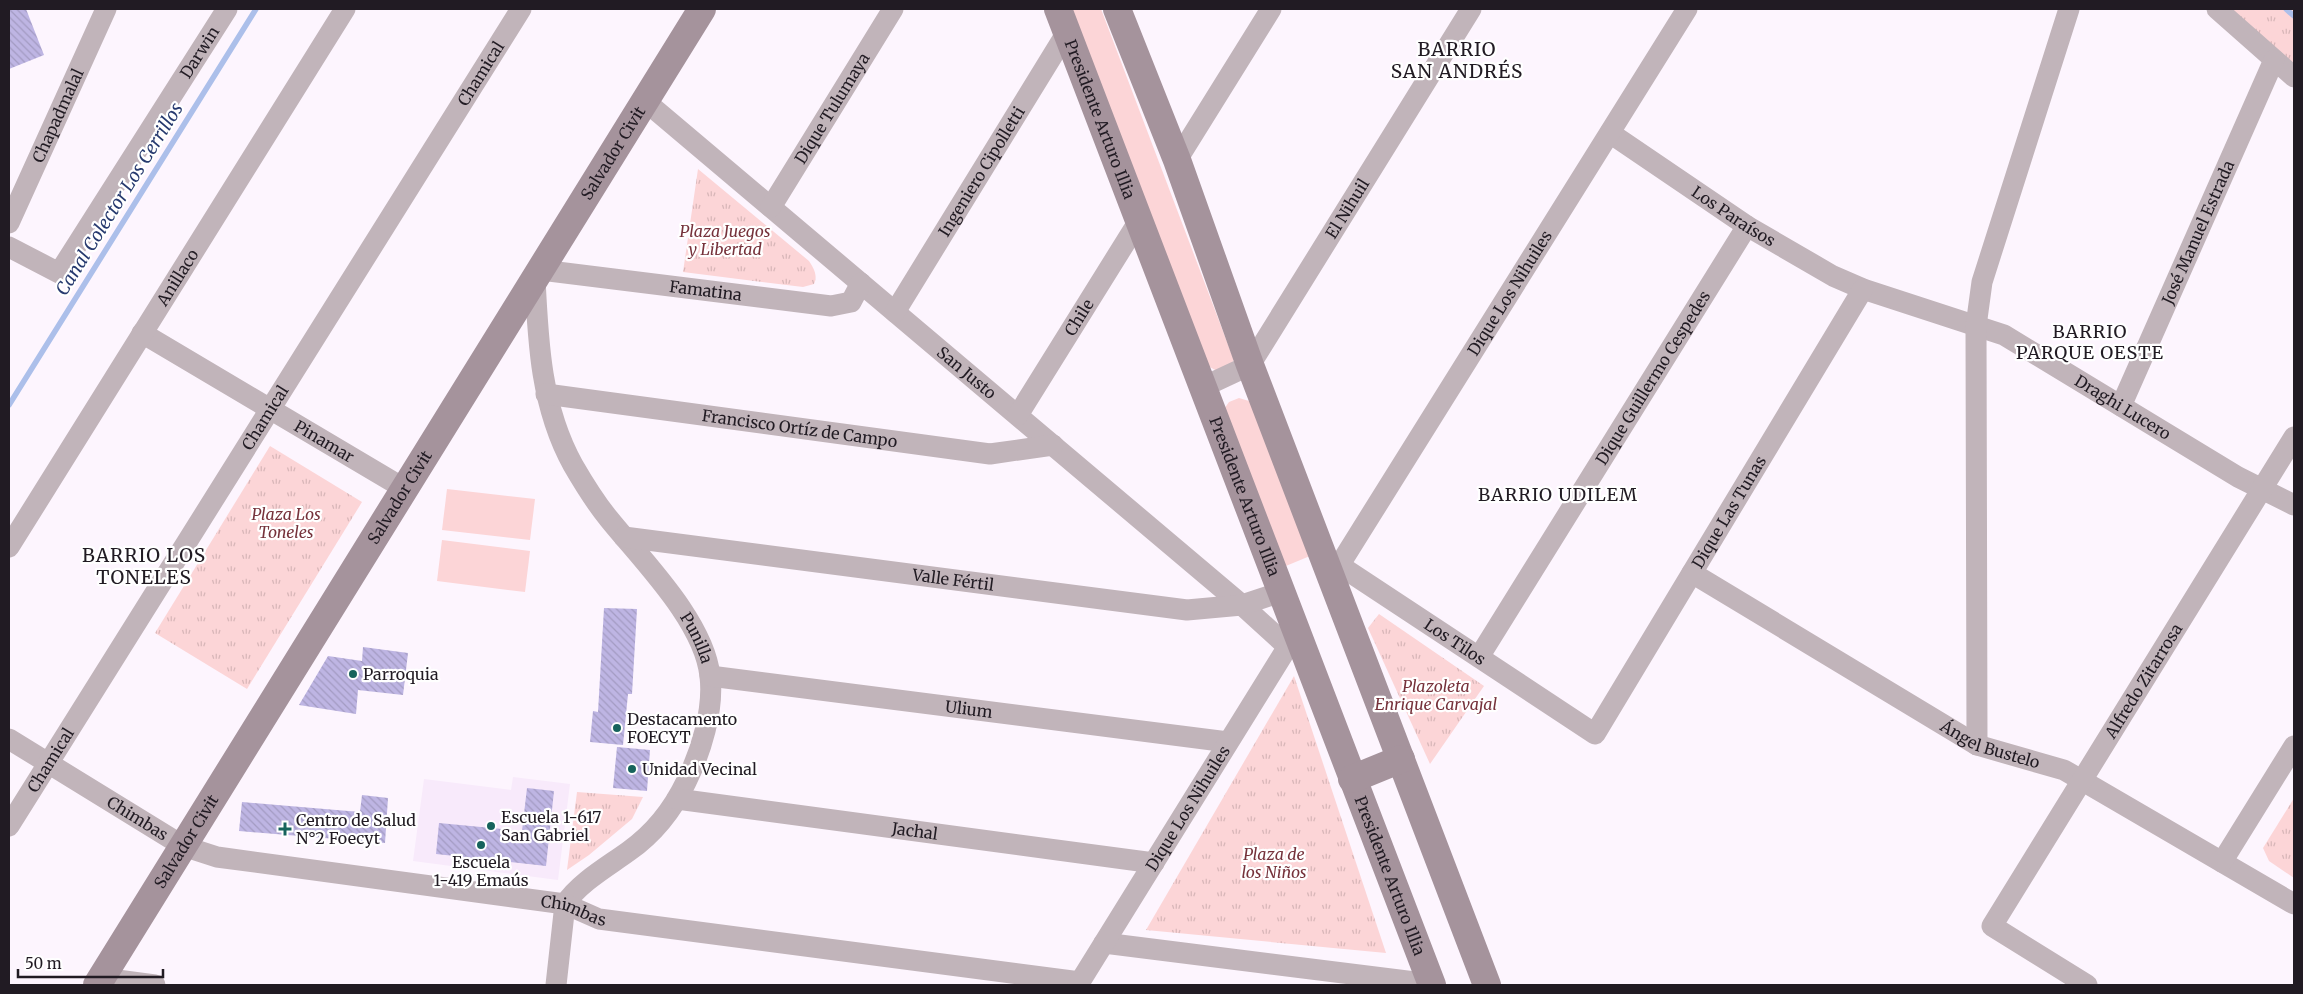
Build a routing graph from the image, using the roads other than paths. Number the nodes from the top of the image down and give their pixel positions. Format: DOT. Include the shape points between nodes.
graph roads {
  1 [pos="106,9"];
  2 [pos="228,9"];
  3 [pos="345,9"];
  4 [pos="521,9"];
  5 [pos="702,9"];
  6 [pos="893,9"];
  7 [pos="1118,9"];
  8 [pos="1271,9"];
  9 [pos="1471,9"];
  10 [pos="1687,9"];
  11 [pos="2069,9"];
  12 [pos="2217,9"];
  13 [pos="1063,20"];
  14 [pos="2274,60"];
  15 [pos="2294,77"];
  16 [pos="645,101"];
  17 [pos="1610,133"];
  18 [pos="1177,160"];
  19 [pos="771,207"];
  20 [pos="1140,219"];
  21 [pos="9,223"];
  22 [pos="1747,226"];
  23 [pos="9,247"];
  24 [pos="538,274"];
  25 [pos="861,283"];
  26 [pos="1863,289"];
  27 [pos="895,312"];
  28 [pos="1976,326"];
  29 [pos="142,333"];
  30 [pos="1250,365"];
  31 [pos="1203,387"];
  32 [pos="546,394"];
  33 [pos="2121,406"];
  34 [pos="270,409"];
  35 [pos="1018,415"];
  36 [pos="2294,437"];
  37 [pos="1053,445"];
  38 [pos="2263,488"];
  39 [pos="405,489"];
  40 [pos="2294,505"];
  41 [pos="624,537"];
  42 [pos="9,547"];
  43 [pos="1336,571"];
  44 [pos="1692,573"];
  45 [pos="1282,592"];
  46 [pos="1242,605"];
  47 [pos="1292,639"];
  48 [pos="1479,657"];
  49 [pos="710,676"];
  50 [pos="1595,734"];
  51 [pos="9,739"];
  52 [pos="1228,742"];
  53 [pos="1977,745"];
  54 [pos="2294,746"];
  55 [pos="1401,759"];
  56 [pos="48,763"];
  57 [pos="1352,780"];
  58 [pos="2082,780"];
  59 [pos="677,798"];
  60 [pos="9,826"];
  61 [pos="183,846"];
  62 [pos="2222,862"];
  63 [pos="1154,863"];
  64 [pos="565,904"];
  65 [pos="2294,904"];
  66 [pos="1104,944"];
  67 [pos="100,982"];
  68 [pos="1079,984"];
  69 [pos="155,985"];
  70 [pos="556,985"];
  71 [pos="1432,985"];
  72 [pos="1487,985"];
  73 [pos="2087,985"];
  1 -- 21 [label="street, Chapadmalal"];
  2 -- 23 [label="street, Darwin" via="59,273"];
  3 -- 29 [label="street, Anillaco"];
  4 -- 34 [label="street, Chamical"];
  5 -- 16 [label="street, Salvador Civit"];
  6 -- 19 [label="street, Dique Tulumaya"];
  7 -- 18 [label="street"];
  8 -- 18 [label="street"];
  9 -- 30 [label="street, El Nihuil"];
  10 -- 17 [label="street, Dique Los Nihuiles"];
  11 -- 28 [label="street" via="1982,282"];
  12 -- 14 [label="street"];
  13 -- 20 [label="street, Presidente Arturo Illia"];
  13 -- 27 [label="street, Ingeniero Cipolletti"];
  14 -- 15 [label="street"];
  14 -- 33 [label="street, José Manuel Estrada"];
  16 -- 19 [label="street, San Justo"];
  16 -- 24 [label="street, Salvador Civit"];
  17 -- 22 [label="street, Los Paraísos"];
  17 -- 43 [label="street, Dique Los Nihuiles"];
  18 -- 30 [label="street"];
  19 -- 25 [label="street, San Justo"];
  20 -- 31 [label="street, Presidente Arturo Illia"];
  20 -- 35 [label="street, Chile"];
  22 -- 26 [label="street, Los Paraísos" via="1833,276"];
  22 -- 48 [label="street, Dique Guillermo Cespedes"];
  24 -- 25 [label="street, Famatina" via="831,306 851,302"];
  24 -- 32 [label="street, Punilla" via="540,358"];
  24 -- 39 [label="street, Salvador Civit"];
  25 -- 27 [label="street, San Justo"];
  26 -- 28 [label="street, Draghi Lucero"];
  26 -- 44 [label="street, Dique Las Tunas"];
  27 -- 35 [label="street, San Justo"];
  28 -- 33 [label="street, Draghi Lucero" via="2004,335"];
  28 -- 53 [label="street"];
  29 -- 34 [label="street, Pinamar"];
  29 -- 42 [label="street, Anillaco"];
  30 -- 31 [label="street"];
  30 -- 43 [label="street"];
  31 -- 45 [label="street, Presidente Arturo Illia"];
  32 -- 37 [label="street, Francisco Ortíz de Campo" via="990,454"];
  32 -- 41 [label="street, Punilla" via="555,426 573,464"];
  33 -- 38 [label="street, Draghi Lucero" via="2238,477"];
  34 -- 39 [label="street, Pinamar"];
  34 -- 56 [label="street, Chamical"];
  35 -- 37 [label="street, San Justo"];
  36 -- 38 [label="street, Alfredo Zitarrosa"];
  37 -- 46 [label="street, San Justo"];
  38 -- 40 [label="street, Draghi Lucero"];
  38 -- 58 [label="street, Alfredo Zitarrosa"];
  39 -- 61 [label="street, Salvador Civit"];
  41 -- 46 [label="street, Valle Fértil" via="1187,610"];
  41 -- 49 [label="street, Punilla" via="665,584 681,609 704,652"];
  43 -- 48 [label="street, Los Tilos"];
  43 -- 55 [label="street"];
  44 -- 50 [label="street, Dique Las Tunas"];
  44 -- 53 [label="street, Ángel Bustelo"];
  45 -- 46 [label="street, Valle Fértil"];
  45 -- 47 [label="street, Presidente Arturo Illia"];
  46 -- 47 [label="street, San Justo"];
  47 -- 52 [label="street, Dique Los Nihuiles"];
  47 -- 57 [label="street, Presidente Arturo Illia"];
  48 -- 50 [label="street, Los Tilos"];
  49 -- 52 [label="street, Ulium"];
  49 -- 59 [label="street, Punilla" via="708,711 701,741"];
  51 -- 56 [label="street, Chimbas"];
  52 -- 63 [label="street, Dique Los Nihuiles"];
  53 -- 58 [label="street, Ángel Bustelo" via="2064,770"];
  54 -- 62 [label="street"];
  55 -- 57 [label="street"];
  55 -- 72 [label="street"];
  56 -- 60 [label="street, Chamical"];
  56 -- 61 [label="street, Chimbas"];
  57 -- 71 [label="street, Presidente Arturo Illia"];
  58 -- 62 [label="street, Ángel Bustelo"];
  58 -- 73 [label="street, Alfredo Zitarrosa" via="1992,926"];
  59 -- 63 [label="street, Jachal"];
  59 -- 64 [label="street, Punilla" via="654,828 589,880"];
  61 -- 64 [label="street, Chimbas" via="217,857"];
  61 -- 67 [label="street, Salvador Civit"];
  62 -- 65 [label="street, Ángel Bustelo"];
  63 -- 66 [label="street, Dique Los Nihuiles"];
  64 -- 68 [label="street, Chimbas" via="599,919"];
  64 -- 70 [label="street"];
  66 -- 68 [label="street, Dique Los Nihuiles"];
  66 -- 71 [label="street"];
  67 -- 69 [label="street"];
}
